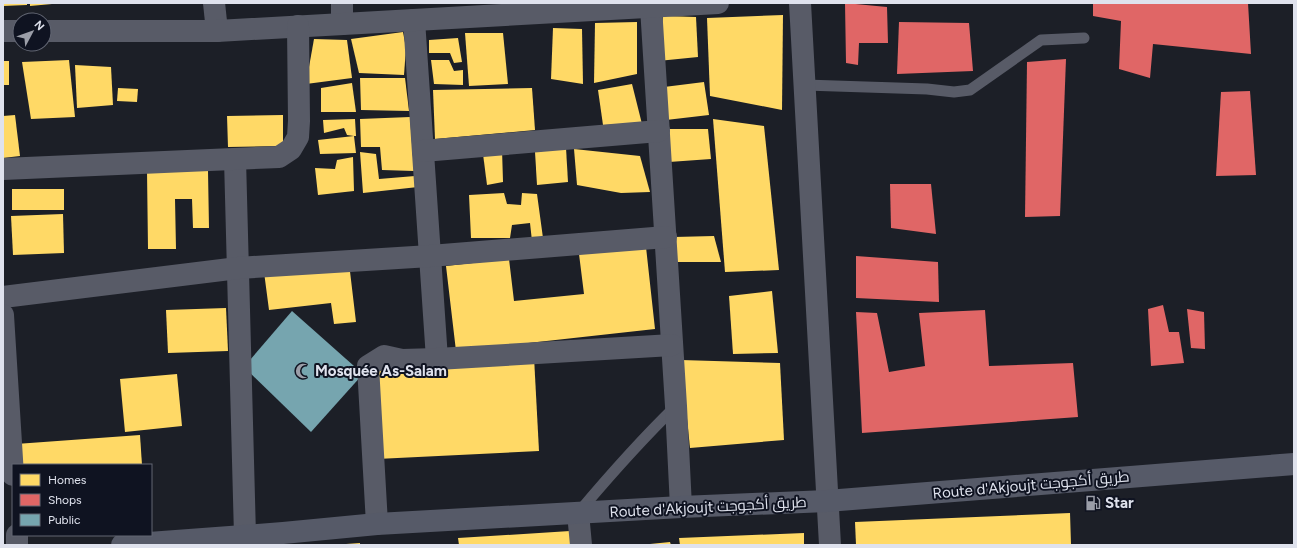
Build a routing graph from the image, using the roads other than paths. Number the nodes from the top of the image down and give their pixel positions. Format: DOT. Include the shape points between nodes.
graph roads {
  1 [pos="214,3"];
  2 [pos="718,3"];
  3 [pos="800,3"];
  4 [pos="642,6"];
  5 [pos="342,13"];
  6 [pos="414,20"];
  7 [pos="298,26"];
  8 [pos="52,31"];
  9 [pos="217,31"];
  10 [pos="1084,38"];
  11 [pos="805,85"];
  12 [pos="659,131"];
  13 [pos="423,151"];
  14 [pos="235,159"];
  15 [pos="3,169"];
  16 [pos="666,237"];
  17 [pos="430,256"];
  18 [pos="238,268"];
  19 [pos="3,297"];
  20 [pos="3,315"];
  21 [pos="672,345"];
  22 [pos="437,359"];
  23 [pos="676,406"];
  24 [pos="12,464"];
  25 [pos="1294,464"];
  26 [pos="828,501"];
  27 [pos="681,507"];
  28 [pos="578,513"];
  29 [pos="378,524"];
  30 [pos="245,536"];
  31 [pos="283,539"];
  32 [pos="186,543"];
  33 [pos="122,545"];
  34 [pos="581,545"];
  35 [pos="830,545"];
  1 -- 9 [label="street"];
  2 -- 4 [label="street"];
  3 -- 11 [label="street"];
  4 -- 6 [label="street"];
  4 -- 12 [label="street"];
  5 -- 6 [label="street"];
  5 -- 7 [label="street"];
  6 -- 13 [label="street"];
  7 -- 9 [label="street"];
  7 -- 14 [label="street" via="298,138 291,149 279,157"];
  8 -- 9 [label="street"];
  10 -- 11 [label="lane" via="1041,40 970,90 954,92"];
  11 -- 26 [label="street"];
  12 -- 13 [label="street"];
  12 -- 16 [label="street"];
  13 -- 17 [label="street"];
  14 -- 15 [label="street"];
  14 -- 18 [label="street"];
  16 -- 17 [label="street"];
  16 -- 21 [label="street"];
  17 -- 18 [label="street"];
  17 -- 22 [label="street"];
  18 -- 19 [label="street"];
  18 -- 30 [label="street"];
  20 -- 24 [label="street"];
  21 -- 22 [label="street"];
  21 -- 23 [label="street"];
  22 -- 29 [label="street" via="402,360 384,356 368,366"];
  23 -- 27 [label="street"];
  23 -- 28 [label="lane" via="617,466"];
  25 -- 26 [label="highway, Route d'Akjoujt طريق أكجوجت"];
  26 -- 27 [label="highway, Route d'Akjoujt طريق أكجوجت"];
  26 -- 35 [label="street"];
  27 -- 28 [label="highway, Route d'Akjoujt طريق أكجوجت"];
  28 -- 29 [label="highway, Route d'Akjoujt طريق أكجوجت"];
  28 -- 34 [label="street"];
  29 -- 31 [label="highway, Route d'Akjoujt طريق أكجوجت"];
  30 -- 31 [label="highway, Route d'Akjoujt طريق أكجوجت"];
  30 -- 32 [label="highway, Route d'Akjoujt طريق أكجوجت"];
  32 -- 33 [label="highway, Route d'Akjoujt طريق أكجوجت"];
}
